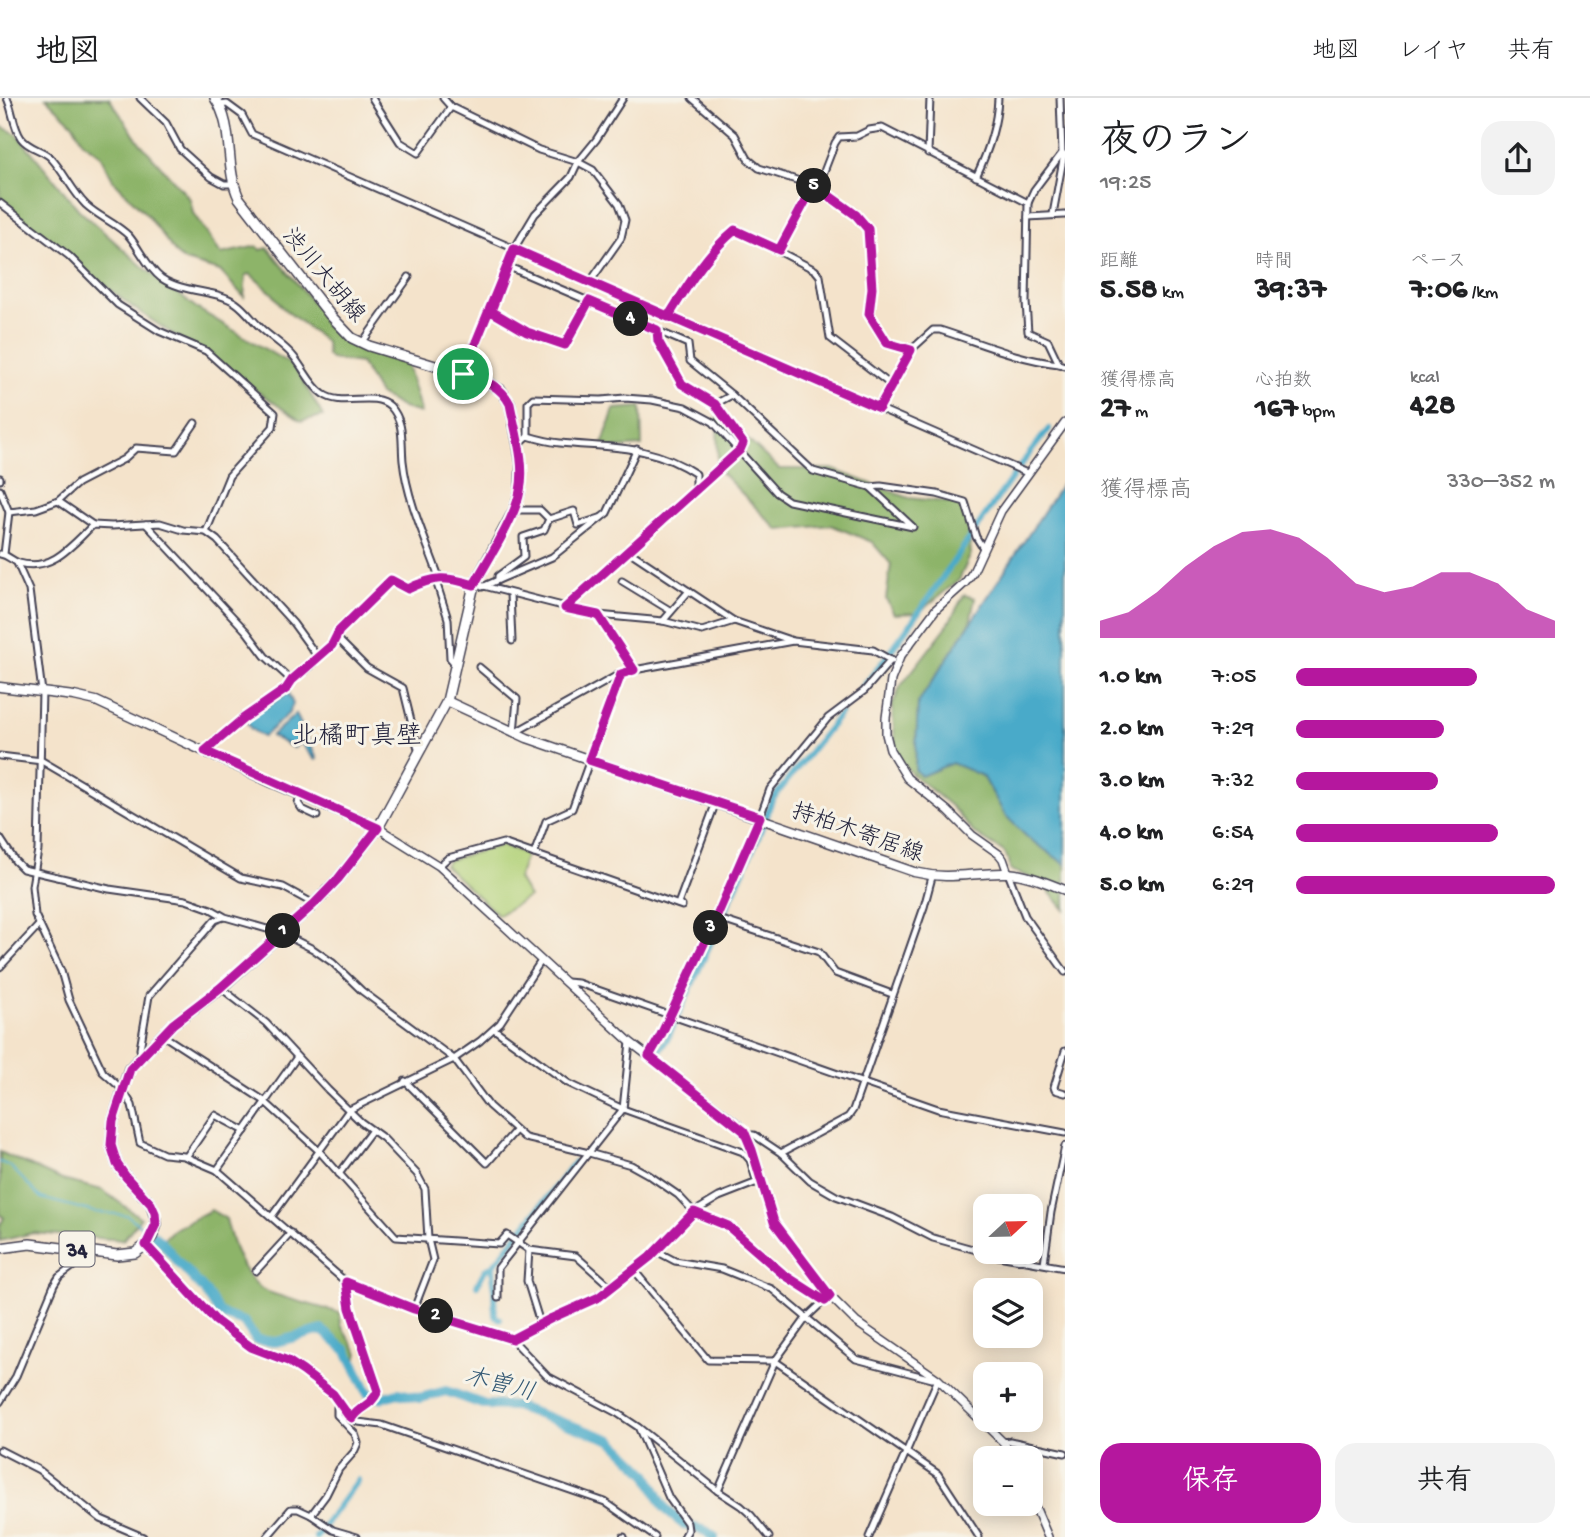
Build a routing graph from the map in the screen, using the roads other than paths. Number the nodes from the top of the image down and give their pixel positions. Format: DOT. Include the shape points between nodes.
graph roads {
  1 [pos="7,98"];
  2 [pos="139,98"];
  3 [pos="372,98"];
  4 [pos="443,98"];
  5 [pos="623,98"];
  6 [pos="692,98"];
  7 [pos="930,98"];
  8 [pos="998,98"];
  9 [pos="1059,98"];
  10 [pos="217,101"];
  11 [pos="451,107"];
  12 [pos="928,153"];
  13 [pos="1064,153"];
  14 [pos="578,162"];
  15 [pos="976,177"];
  16 [pos="233,184"];
  17 [pos="816,186"];
  18 [pos="0,203"];
  19 [pos="1028,203"];
  20 [pos="1053,214"];
  21 [pos="1065,215"];
  22 [pos="1028,217"];
  23 [pos="514,249"];
  24 [pos="779,250"];
  25 [pos="514,269"];
  26 [pos="409,277"];
  27 [pos="590,282"];
  28 [pos="589,301"];
  29 [pos="491,311"];
  30 [pos="668,317"];
  31 [pos="657,330"];
  32 [pos="362,343"];
  33 [pos="911,350"];
  34 [pos="1062,365"];
  35 [pos="463,374"];
  36 [pos="891,385"];
  37 [pos="732,395"];
  38 [pos="715,404"];
  39 [pos="879,408"];
  40 [pos="195,423"];
  41 [pos="1065,423"];
  42 [pos="528,436"];
  43 [pos="518,445"];
  44 [pos="637,449"];
  45 [pos="740,450"];
  46 [pos="1027,473"];
  47 [pos="870,487"];
  48 [pos="696,488"];
  49 [pos="0,490"];
  50 [pos="58,501"];
  51 [pos="514,510"];
  52 [pos="9,512"];
  53 [pos="603,517"];
  54 [pos="549,519"];
  55 [pos="146,524"];
  56 [pos="93,525"];
  57 [pos="205,532"];
  58 [pos="983,548"];
  59 [pos="627,550"];
  60 [pos="2,554"];
  61 [pos="17,563"];
  62 [pos="437,578"];
  63 [pos="498,580"];
  64 [pos="622,582"];
  65 [pos="478,586"];
  66 [pos="689,591"];
  67 [pos="510,594"];
  68 [pos="565,608"];
  69 [pos="671,611"];
  70 [pos="598,615"];
  71 [pos="663,621"];
  72 [pos="734,621"];
  73 [pos="337,638"];
  74 [pos="512,641"];
  75 [pos="793,641"];
  76 [pos="317,656"];
  77 [pos="889,660"];
  78 [pos="456,665"];
  79 [pos="479,667"];
  80 [pos="634,670"];
  81 [pos="621,674"];
  82 [pos="292,680"];
  83 [pos="1,686"];
  84 [pos="42,692"];
  85 [pos="447,701"];
  86 [pos="514,733"];
  87 [pos="205,751"];
  88 [pos="419,753"];
  89 [pos="0,756"];
  90 [pos="589,760"];
  91 [pos="42,761"];
  92 [pos="300,795"];
  93 [pos="716,802"];
  94 [pos="317,816"];
  95 [pos="764,819"];
  96 [pos="378,828"];
  97 [pos="0,838"];
  98 [pos="534,853"];
  99 [pos="439,866"];
  100 [pos="36,870"];
  101 [pos="1008,873"];
  102 [pos="932,877"];
  103 [pos="1065,890"];
  104 [pos="314,904"];
  105 [pos="225,917"];
  106 [pos="717,918"];
  107 [pos="39,925"];
  108 [pos="281,933"];
  109 [pos="541,961"];
  110 [pos="0,967"];
  111 [pos="1065,972"];
  112 [pos="563,982"];
  113 [pos="220,988"];
  114 [pos="892,994"];
  115 [pos="671,1015"];
  116 [pos="494,1029"];
  117 [pos="164,1036"];
  118 [pos="630,1042"];
  119 [pos="1065,1051"];
  120 [pos="142,1056"];
  121 [pos="649,1056"];
  122 [pos="297,1057"];
  123 [pos="454,1059"];
  124 [pos="405,1081"];
  125 [pos="863,1083"];
  126 [pos="123,1090"];
  127 [pos="1065,1093"];
  128 [pos="265,1102"];
  129 [pos="622,1109"];
  130 [pos="349,1110"];
  131 [pos="372,1130"];
  132 [pos="245,1131"];
  133 [pos="515,1131"];
  134 [pos="1065,1133"];
  135 [pos="746,1135"];
  136 [pos="1065,1146"];
  137 [pos="319,1151"];
  138 [pos="589,1153"];
  139 [pos="781,1153"];
  140 [pos="186,1157"];
  141 [pos="217,1170"];
  142 [pos="339,1174"];
  143 [pos="759,1182"];
  144 [pos="694,1212"];
  145 [pos="272,1216"];
  146 [pos="292,1234"];
  147 [pos="428,1239"];
  148 [pos="148,1242"];
  149 [pos="517,1244"];
  150 [pos="0,1248"];
  151 [pos="529,1250"];
  152 [pos="94,1251"];
  153 [pos="656,1251"];
  154 [pos="1044,1263"];
  155 [pos="1065,1268"];
  156 [pos="634,1270"];
  157 [pos="256,1271"];
  158 [pos="346,1282"];
  159 [pos="611,1287"];
  160 [pos="498,1298"];
  161 [pos="828,1298"];
  162 [pos="414,1309"];
  163 [pos="807,1317"];
  164 [pos="540,1323"];
  165 [pos="512,1339"];
  166 [pos="775,1361"];
  167 [pos="938,1379"];
  168 [pos="0,1402"];
  169 [pos="341,1405"];
  170 [pos="352,1418"];
  171 [pos="638,1427"];
  172 [pos="1003,1442"];
  173 [pos="1006,1446"];
  174 [pos="0,1450"];
  175 [pos="906,1453"];
  176 [pos="1065,1453"];
  177 [pos="718,1491"];
  178 [pos="311,1515"];
  179 [pos="1039,1516"];
  180 [pos="143,1537"];
  181 [pos="267,1537"];
  182 [pos="358,1537"];
  183 [pos="656,1537"];
  184 [pos="684,1537"];
  185 [pos="769,1537"];
  186 [pos="869,1537"];
  187 [pos="979,1537"];
  188 [pos="1048,1537"];
  1 -- 62 [label="street" via="23,140 51,159 83,202 130,238 160,277 180,288 236,303 285,346 323,394 341,400 383,401 390,406 403,434 405,478"];
  2 -- 16 [label="street" via="166,122 180,149 211,177"];
  3 -- 11 [label="street" via="400,142 418,153"];
  4 -- 11 [label="street"];
  5 -- 14 [label="street"];
  6 -- 17 [label="street" via="735,135 748,159 759,168"];
  7 -- 12 [label="street"];
  8 -- 15 [label="street" via="998,115"];
  9 -- 13 [label="street"];
  10 -- 16 [label="main road, 渋川大胡線" via="224,118"];
  10 -- 23 [label="street" via="242,115 252,134"];
  11 -- 14 [label="street" via="539,150"];
  12 -- 15 [label="street"];
  12 -- 17 [label="street" via="882,128 839,137"];
  13 -- 19 [label="street"];
  13 -- 20 [label="street"];
  14 -- 23 [label="street" via="567,181 535,214"];
  14 -- 27 [label="street" via="593,170 619,204 625,220 621,238"];
  15 -- 19 [label="street"];
  16 -- 32 [label="main road, 渋川大胡線" via="244,205 330,315"];
  17 -- 24 [label="street"];
  17 -- 33 [label="street" via="868,229 869,314 887,343"];
  18 -- 57 [label="street" via="69,256 118,305 159,331 206,351 275,413 273,427 229,476"];
  19 -- 22 [label="street"];
  20 -- 21 [label="street"];
  20 -- 22 [label="street"];
  22 -- 34 [label="street" via="1028,332 1048,341"];
  23 -- 27 [label="street"];
  23 -- 29 [label="street"];
  24 -- 30 [label="street" via="735,230 693,276"];
  24 -- 36 [label="street" via="820,276 830,338"];
  25 -- 28 [label="street"];
  26 -- 32 [label="street"];
  27 -- 30 [label="street"];
  28 -- 29 [label="street" via="565,345 527,332"];
  28 -- 31 [label="street"];
  29 -- 35 [label="street"];
  30 -- 39 [label="street"];
  31 -- 37 [label="street" via="688,344 690,361"];
  31 -- 38 [label="street" via="658,341 682,384"];
  32 -- 35 [label="main road, 渋川大胡線"];
  33 -- 34 [label="street" via="933,330 940,330 982,346"];
  33 -- 36 [label="street"];
  35 -- 43 [label="main road, 渋川大胡線" via="501,390 510,404"];
  36 -- 39 [label="street"];
  37 -- 38 [label="street"];
  37 -- 47 [label="street" via="813,471"];
  38 -- 45 [label="street" via="743,443"];
  39 -- 46 [label="street"];
  40 -- 50 [label="street" via="176,451 136,448 78,483"];
  41 -- 46 [label="street"];
  42 -- 43 [label="street"];
  42 -- 44 [label="street"];
  42 -- 45 [label="street" via="528,403 533,398 625,398 669,403 700,414"];
  43 -- 51 [label="main road, 渋川大胡線" via="521,479"];
  44 -- 48 [label="street" via="678,462 696,474"];
  44 -- 53 [label="street"];
  45 -- 47 [label="street" via="789,501 914,527"];
  45 -- 48 [label="street"];
  46 -- 58 [label="street"];
  47 -- 58 [label="street" via="959,499 968,508"];
  48 -- 59 [label="street"];
  49 -- 52 [label="street"];
  50 -- 52 [label="street"];
  50 -- 56 [label="street"];
  51 -- 54 [label="street" via="540,510"];
  51 -- 65 [label="main road, 渋川大胡線"];
  52 -- 60 [label="street"];
  53 -- 54 [label="street" via="578,525 574,511"];
  53 -- 63 [label="street" via="552,557"];
  54 -- 63 [label="street" via="544,530 523,537 526,554"];
  55 -- 56 [label="street"];
  55 -- 57 [label="street"];
  55 -- 82 [label="street"];
  56 -- 61 [label="street" via="47,564"];
  57 -- 76 [label="street" via="272,600"];
  58 -- 77 [label="street" via="965,583"];
  59 -- 66 [label="street"];
  59 -- 68 [label="street"];
  60 -- 61 [label="street"];
  61 -- 84 [label="street" via="29,590"];
  62 -- 65 [label="street"];
  62 -- 73 [label="street" via="408,589 391,580"];
  62 -- 78 [label="street" via="448,619 450,659"];
  63 -- 65 [label="street"];
  64 -- 69 [label="street"];
  65 -- 67 [label="street"];
  65 -- 78 [label="main road, 渋川大胡線"];
  66 -- 69 [label="street"];
  66 -- 72 [label="street"];
  67 -- 68 [label="street"];
  67 -- 74 [label="street"];
  68 -- 70 [label="street"];
  69 -- 71 [label="street"];
  70 -- 71 [label="street"];
  70 -- 80 [label="street"];
  71 -- 72 [label="street" via="702,631"];
  72 -- 75 [label="street"];
  73 -- 76 [label="street"];
  73 -- 88 [label="street" via="367,668 403,688"];
  75 -- 77 [label="street" via="873,650"];
  75 -- 80 [label="street"];
  76 -- 82 [label="street"];
  77 -- 95 [label="street" via="864,691 828,718 774,784"];
  77 -- 101 [label="street" via="886,725 897,764 906,778 999,855"];
  78 -- 85 [label="main road, 渋川大胡線"];
  79 -- 86 [label="street" via="517,699"];
  80 -- 81 [label="street"];
  81 -- 86 [label="street"];
  81 -- 90 [label="street"];
  82 -- 87 [label="street"];
  83 -- 84 [label="main road"];
  84 -- 87 [label="main road" via="96,701"];
  84 -- 91 [label="street"];
  85 -- 86 [label="main road, 持柏木寄居線"];
  85 -- 88 [label="main road, 渋川大胡線"];
  86 -- 90 [label="main road, 持柏木寄居線"];
  87 -- 92 [label="main road"];
  88 -- 96 [label="main road, 渋川大胡線"];
  89 -- 91 [label="street"];
  90 -- 93 [label="main road, 持柏木寄居線"];
  90 -- 98 [label="street" via="572,809 545,821"];
  91 -- 100 [label="street"];
  91 -- 104 [label="street" via="241,878 284,887"];
  92 -- 94 [label="street" via="302,809"];
  92 -- 96 [label="main road"];
  93 -- 95 [label="main road, 持柏木寄居線"];
  93 -- 98 [label="street" via="680,905"];
  95 -- 102 [label="main road, 持柏木寄居線"];
  95 -- 106 [label="street"];
  96 -- 99 [label="street"];
  96 -- 104 [label="main road, 渋川大胡線"];
  97 -- 100 [label="street" via="23,869"];
  98 -- 99 [label="street" via="503,843 448,858"];
  99 -- 109 [label="street"];
  100 -- 105 [label="street" via="109,889 186,900"];
  100 -- 107 [label="street" via="32,894"];
  101 -- 102 [label="main road, 持柏木寄居線"];
  101 -- 103 [label="main road, 持柏木寄居線"];
  101 -- 111 [label="street" via="1026,916"];
  102 -- 114 [label="street"];
  104 -- 108 [label="main road, 渋川大胡線"];
  105 -- 108 [label="street"];
  105 -- 120 [label="street" via="215,920 149,996"];
  106 -- 114 [label="street" via="819,953 835,973"];
  106 -- 115 [label="street"];
  107 -- 110 [label="street"];
  107 -- 126 [label="street" via="103,1072"];
  108 -- 113 [label="main road, 渋川大胡線"];
  108 -- 123 [label="street" via="334,963 362,991"];
  109 -- 112 [label="street"];
  109 -- 116 [label="street"];
  112 -- 115 [label="street"];
  112 -- 118 [label="street"];
  113 -- 117 [label="main road, 渋川大胡線"];
  113 -- 122 [label="street" via="266,1023"];
  114 -- 125 [label="street"];
  115 -- 121 [label="street"];
  115 -- 125 [label="street"];
  116 -- 123 [label="street"];
  116 -- 129 [label="street" via="568,1083"];
  117 -- 120 [label="main road, 渋川大胡線"];
  117 -- 128 [label="street"];
  118 -- 121 [label="street"];
  118 -- 129 [label="street"];
  119 -- 127 [label="street" via="1054,1087"];
  120 -- 126 [label="main road, 渋川大胡線" via="130,1069"];
  121 -- 135 [label="street"];
  122 -- 128 [label="street"];
  122 -- 130 [label="street"];
  123 -- 124 [label="street"];
  123 -- 133 [label="street" via="489,1106"];
  124 -- 130 [label="street"];
  124 -- 133 [label="street" via="487,1163"];
  125 -- 134 [label="street" via="938,1109"];
  125 -- 139 [label="street" via="848,1117"];
  126 -- 140 [label="street" via="132,1105 140,1143 164,1154"];
  126 -- 148 [label="main road, 渋川大胡線" via="111,1145 117,1164 151,1204 156,1224"];
  128 -- 132 [label="street"];
  128 -- 137 [label="street"];
  129 -- 138 [label="street"];
  129 -- 143 [label="street" via="743,1152"];
  130 -- 131 [label="street"];
  130 -- 137 [label="street"];
  131 -- 142 [label="street"];
  131 -- 147 [label="street" via="417,1174 425,1189"];
  132 -- 140 [label="street" via="215,1115"];
  132 -- 141 [label="street"];
  133 -- 138 [label="street" via="531,1141"];
  135 -- 139 [label="street" via="754,1135"];
  135 -- 143 [label="street"];
  136 -- 154 [label="street"];
  137 -- 142 [label="street"];
  137 -- 145 [label="street"];
  138 -- 144 [label="street" via="649,1175"];
  138 -- 149 [label="street"];
  139 -- 154 [label="street" via="810,1181 836,1196 933,1238"];
  140 -- 141 [label="street"];
  141 -- 145 [label="street"];
  142 -- 147 [label="street" via="393,1236"];
  143 -- 144 [label="street"];
  143 -- 161 [label="street" via="774,1222"];
  144 -- 153 [label="street"];
  144 -- 161 [label="street" via="728,1226 783,1274"];
  145 -- 146 [label="street"];
  146 -- 157 [label="street"];
  146 -- 158 [label="street"];
  147 -- 149 [label="street" via="499,1244 508,1236"];
  147 -- 162 [label="street" via="433,1260"];
  148 -- 152 [label="main road, 34" via="135,1253"];
  148 -- 169 [label="street" via="216,1321 251,1347 303,1371"];
  149 -- 151 [label="street"];
  149 -- 160 [label="street" via="498,1268"];
  150 -- 152 [label="main road, 34" via="30,1244"];
  151 -- 159 [label="street" via="576,1256"];
  151 -- 164 [label="street" via="527,1281"];
  152 -- 168 [label="street" via="54,1285 16,1376"];
  153 -- 156 [label="street"];
  153 -- 163 [label="street" via="675,1261 722,1269 772,1289"];
  154 -- 155 [label="street"];
  156 -- 159 [label="street"];
  156 -- 166 [label="street" via="708,1360"];
  158 -- 162 [label="street"];
  158 -- 170 [label="street" via="378,1391"];
  159 -- 164 [label="street"];
  161 -- 163 [label="street"];
  161 -- 167 [label="street"];
  162 -- 165 [label="street"];
  163 -- 166 [label="street"];
  163 -- 167 [label="street" via="856,1359"];
  164 -- 165 [label="street"];
  165 -- 171 [label="street" via="547,1376"];
  166 -- 175 [label="street"];
  166 -- 177 [label="street"];
  167 -- 172 [label="street"];
  167 -- 175 [label="street"];
  169 -- 170 [label="street"];
  169 -- 178 [label="street" via="337,1415 358,1443"];
  170 -- 183 [label="street" via="605,1502"];
  171 -- 177 [label="street"];
  171 -- 184 [label="street" via="669,1498 687,1523"];
  172 -- 173 [label="street"];
  172 -- 176 [label="street"];
  174 -- 180 [label="street" via="39,1470 101,1519"];
  175 -- 186 [label="street"];
  175 -- 187 [label="street" via="938,1474"];
  177 -- 185 [label="street" via="751,1515"];
  178 -- 181 [label="street" via="290,1509"];
  178 -- 182 [label="street" via="333,1530"];
  179 -- 188 [label="street"];
}
